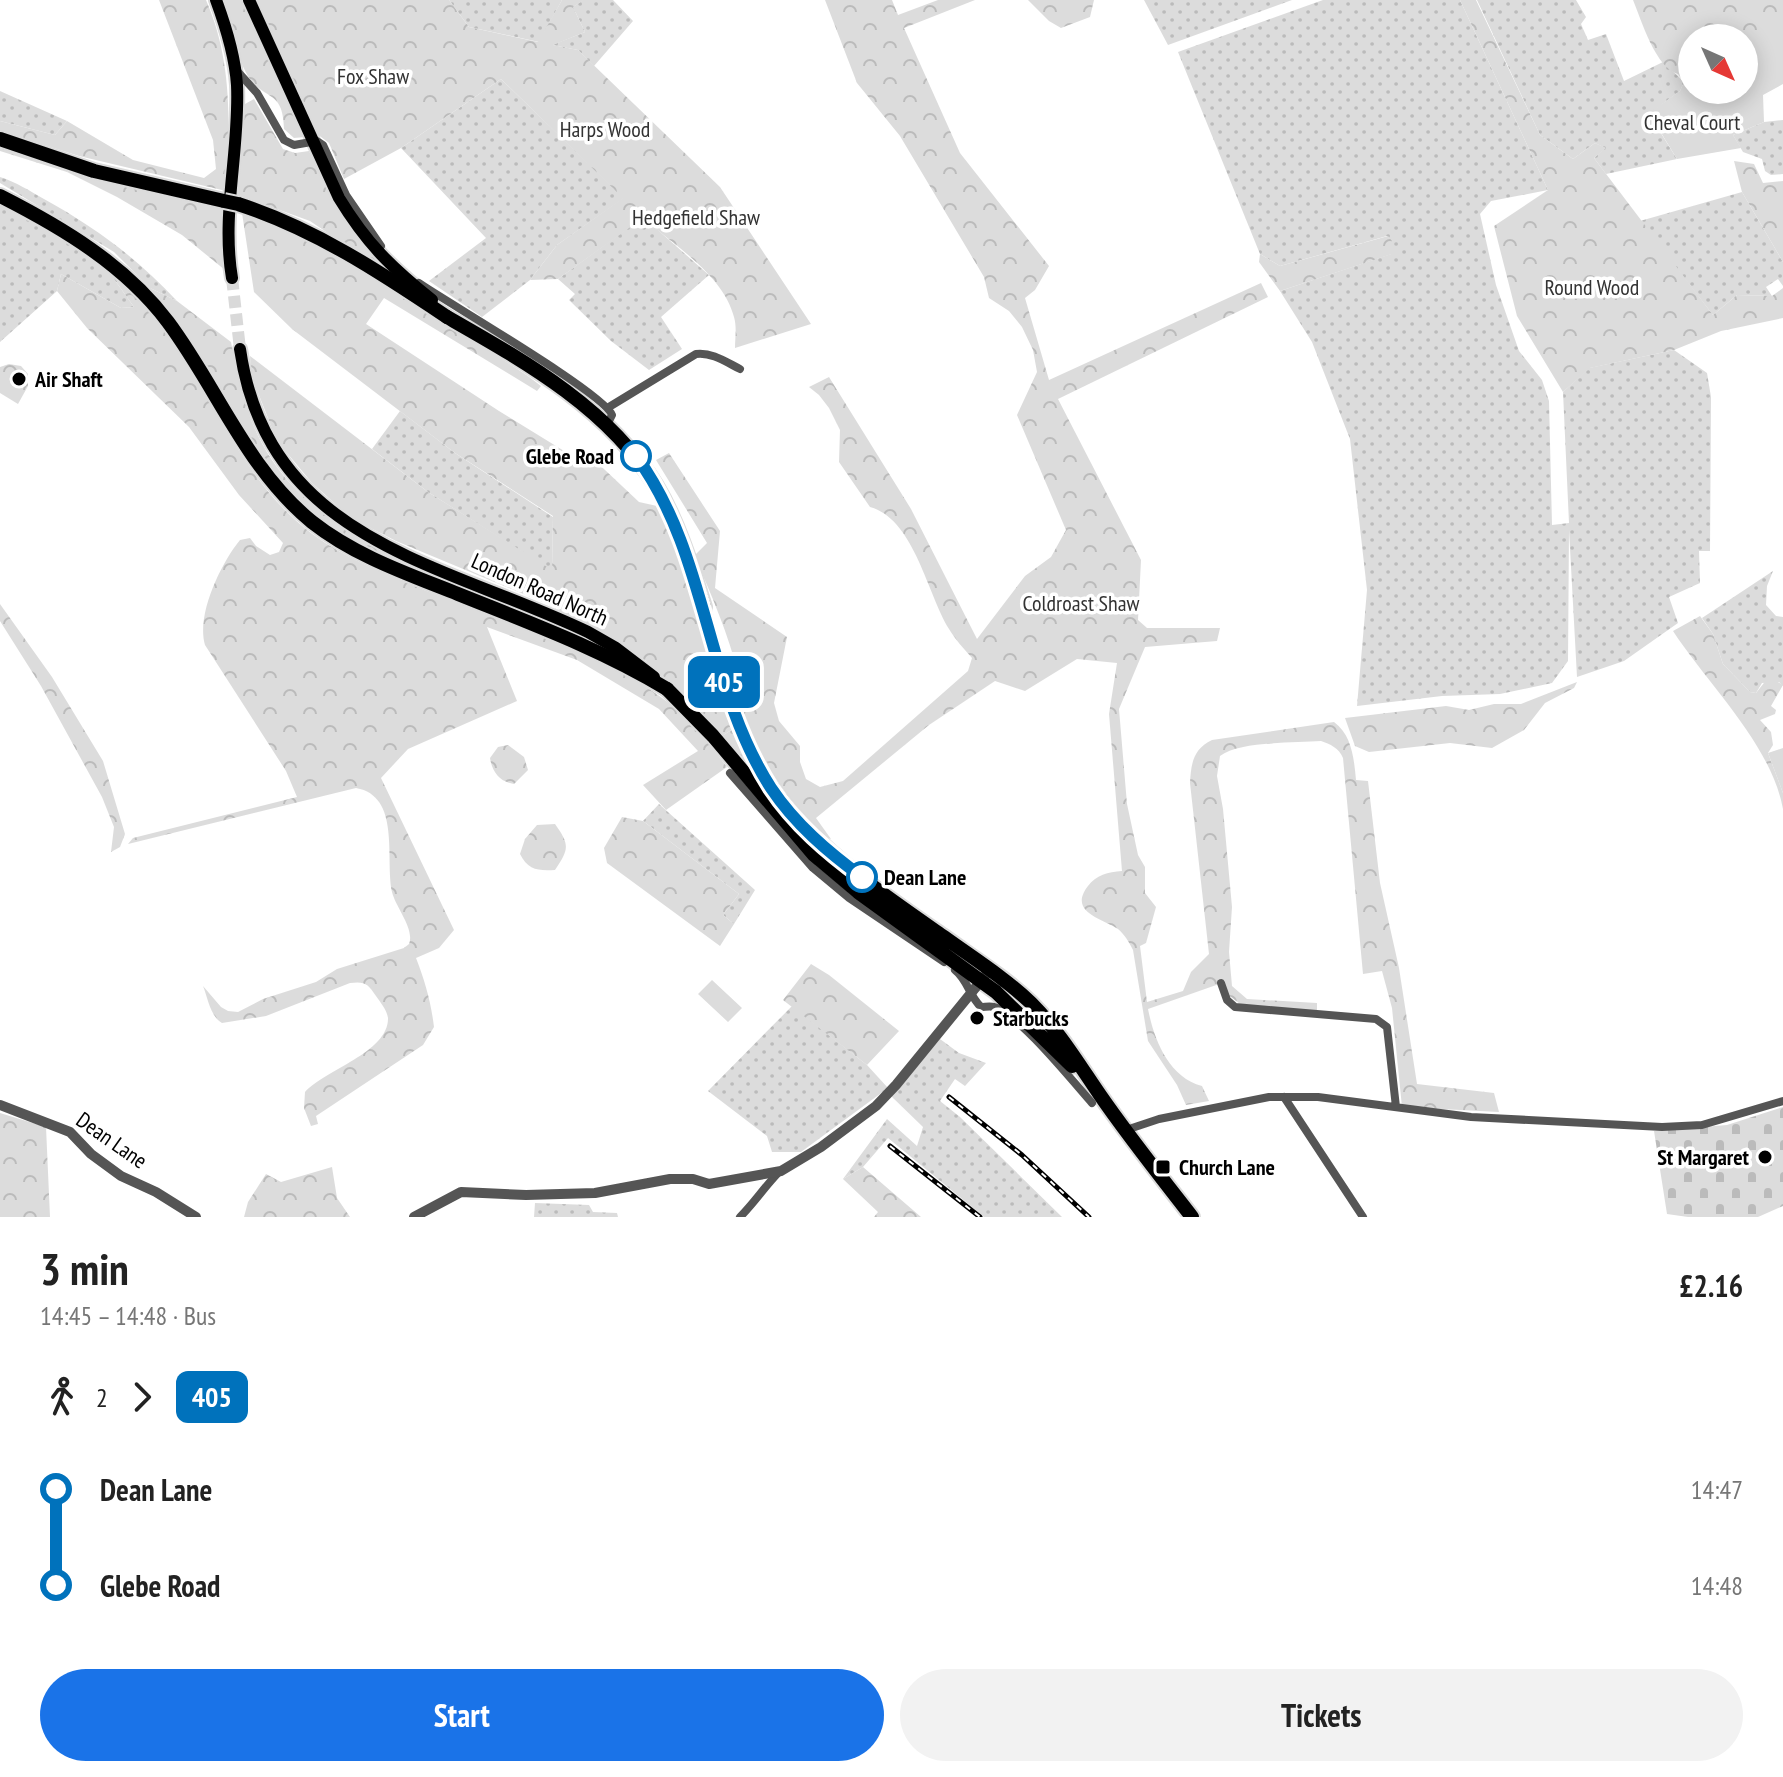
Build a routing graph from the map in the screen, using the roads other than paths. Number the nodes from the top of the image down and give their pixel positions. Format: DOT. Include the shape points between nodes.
graph roads {
  1 [pos="216,0"];
  2 [pos="249,0"];
  3 [pos="235,68"];
  4 [pos="257,93"];
  5 [pos="237,106"];
  6 [pos="0,139"];
  7 [pos="312,141"];
  8 [pos="0,196"];
  9 [pos="232,278"];
  10 [pos="447,317"];
  11 [pos="240,349"];
  12 [pos="740,369"];
  13 [pos="609,407"];
  14 [pos="607,425"];
  15 [pos="704,607"];
  16 [pos="722,675"];
  17 [pos="667,689"];
  18 [pos="730,773"];
  19 [pos="958,967"];
  20 [pos="986,975"];
  21 [pos="1221,983"];
  22 [pos="969,995"];
  23 [pos="1029,1028"];
  24 [pos="1284,1097"];
  25 [pos="1096,1100"];
  26 [pos="1783,1101"];
  27 [pos="0,1105"];
  28 [pos="1396,1107"];
  29 [pos="1126,1130"];
  30 [pos="781,1171"];
  31 [pos="196,1217"];
  32 [pos="414,1217"];
  33 [pos="740,1217"];
  34 [pos="1192,1217"];
  35 [pos="1363,1217"];
  1 -- 3 [label="main road"];
  2 -- 7 [label="main road"];
  3 -- 4 [label="street"];
  3 -- 5 [label="main road"];
  4 -- 5 [label="street" via="246,95"];
  4 -- 7 [label="street" via="284,140 294,145"];
  5 -- 9 [label="main road" via="229,243"];
  6 -- 10 [label="highway" via="124,180 267,213 319,236"];
  7 -- 10 [label="main road" via="339,198 371,244"];
  7 -- 13 [label="street" via="323,145 365,225 408,274"];
  8 -- 17 [label="highway" via="98,254 143,293 181,341 259,467 315,524 384,565 574,640"];
  10 -- 14 [label="highway" via="557,385"];
  11 -- 17 [label="main road, London Road North" via="247,386 269,439 301,484 334,515 390,549 588,632 643,666"];
  12 -- 13 [label="street" via="718,357 696,354"];
  13 -- 14 [label="street"];
  14 -- 15 [label="highway" via="645,469 666,505"];
  16 -- 20 [label="highway" via="754,758 795,819"];
  17 -- 19 [label="highway, London Road North" via="814,855"];
  18 -- 19 [label="street, London Road North" via="813,868 849,898"];
  19 -- 20 [label="highway, London Road North"];
  19 -- 22 [label="street"];
  20 -- 22 [label="street"];
  20 -- 23 [label="highway"];
  20 -- 25 [label="highway" via="1021,994 1059,1033"];
  21 -- 28 [label="street" via="1235,1007 1376,1019 1387,1027"];
  22 -- 23 [label="street" via="981,1007 995,1006"];
  22 -- 30 [label="street" via="876,1106"];
  23 -- 25 [label="highway"];
  24 -- 28 [label="street"];
  24 -- 29 [label="street" via="1240,1101"];
  24 -- 35 [label="street"];
  25 -- 29 [label="highway"];
  26 -- 28 [label="street" via="1702,1125 1662,1127 1471,1117"];
  27 -- 31 [label="street, Dean Lane" via="70,1132 121,1176"];
  29 -- 34 [label="highway"];
  30 -- 32 [label="street" via="709,1184 670,1179 595,1193 461,1192"];
  30 -- 33 [label="street"];
}
